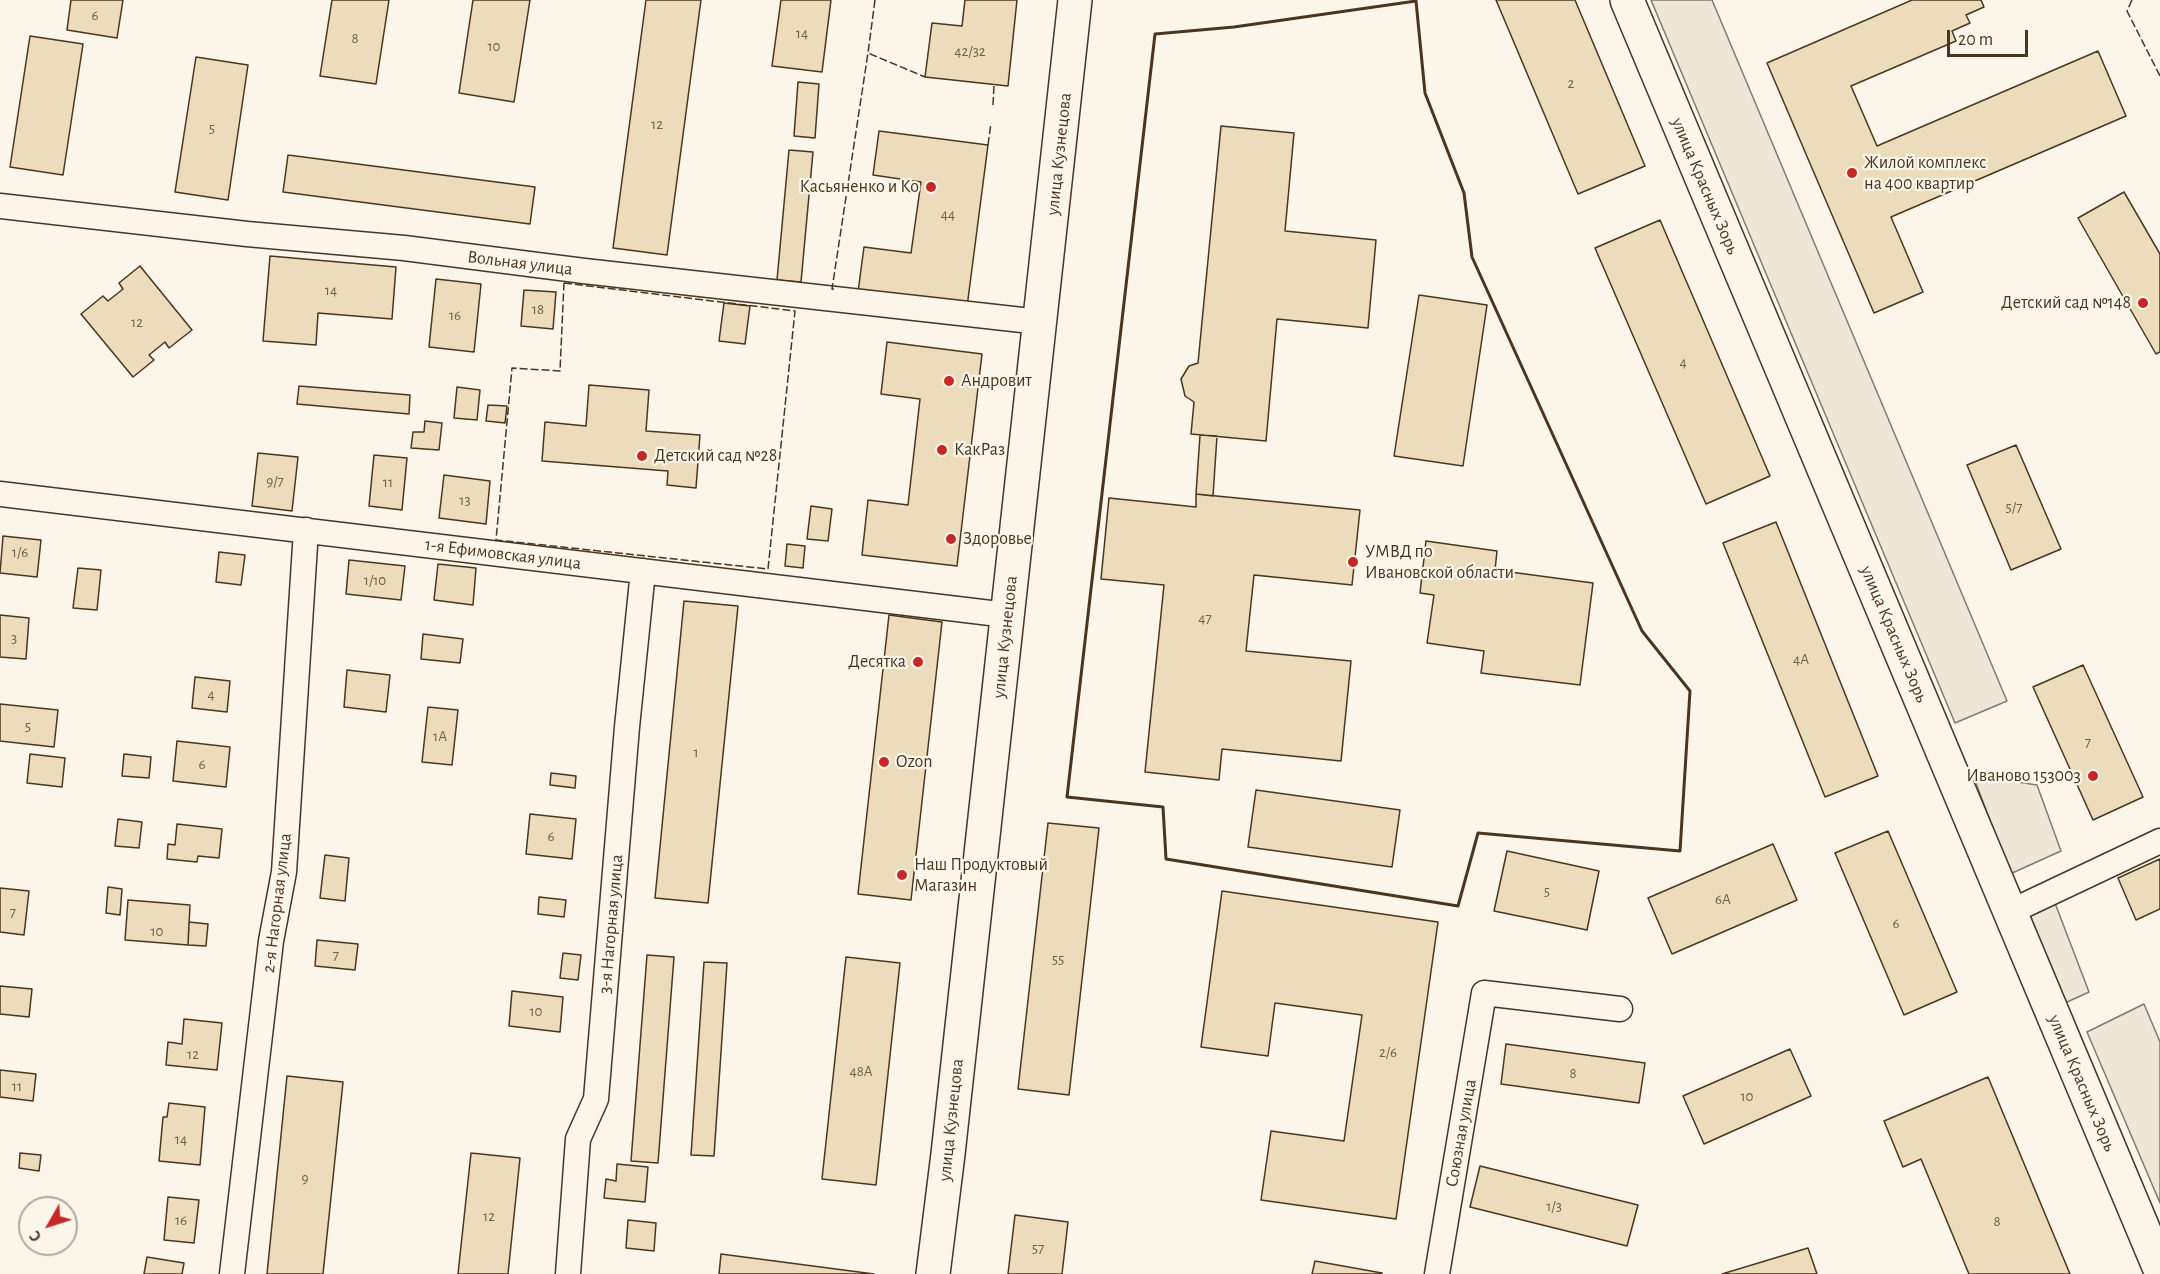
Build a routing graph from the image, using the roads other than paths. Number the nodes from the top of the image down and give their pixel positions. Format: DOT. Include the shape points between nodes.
graph roads {
  1 [pos="1076,0"];
  2 [pos="1627,0"];
  3 [pos="0,206"];
  4 [pos="1040,322"];
  5 [pos="0,494"];
  6 [pos="306,530"];
  7 [pos="643,571"];
  8 [pos="1007,615"];
  9 [pos="2160,841"];
  10 [pos="2010,912"];
  11 [pos="1620,1010"];
  12 [pos="2160,1269"];
  13 [pos="232,1274"];
  14 [pos="568,1274"];
  15 [pos="933,1274"];
  16 [pos="1437,1274"];
  1 -- 4 [label="street, улица Кузнецова"];
  2 -- 10 [label="street, улица Красных Зорь"];
  3 -- 4 [label="street, Вольная улица" via="404,248"];
  4 -- 8 [label="street, улица Кузнецова"];
  5 -- 6 [label="street, 1-я Ефимовская улица"];
  6 -- 7 [label="street, 1-я Ефимовская улица"];
  6 -- 13 [label="street, 2-я Нагорная улица" via="284,872 271,941"];
  7 -- 8 [label="street, 1-я Ефимовская улица"];
  7 -- 14 [label="street, 3-я Нагорная улица" via="596,1099 578,1139"];
  8 -- 15 [label="street, улица Кузнецова"];
  9 -- 10 [label="street"];
  10 -- 12 [label="street, улица Красных Зорь"];
  11 -- 16 [label="street, Союзная улица" via="1484,993"];
}
